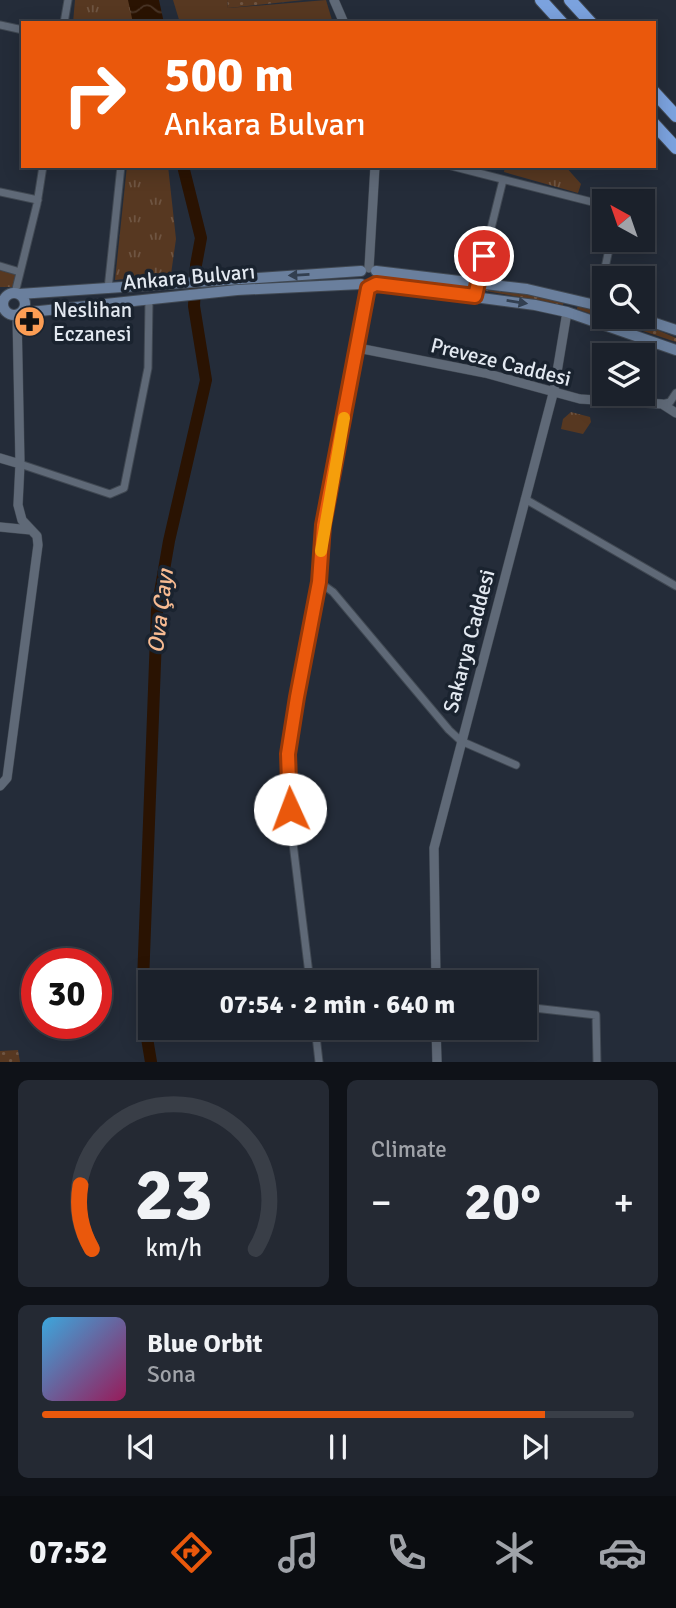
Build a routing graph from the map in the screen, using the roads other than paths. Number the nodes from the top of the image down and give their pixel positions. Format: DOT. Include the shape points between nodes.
graph roads {
  1 [pos="68,0"];
  2 [pos="334,0"];
  3 [pos="541,0"];
  4 [pos="570,0"];
  5 [pos="64,21"];
  6 [pos="343,21"];
  7 [pos="560,21"];
  8 [pos="588,21"];
  9 [pos="0,25"];
  10 [pos="21,30"];
  11 [pos="656,94"];
  12 [pos="676,116"];
  13 [pos="656,126"];
  14 [pos="676,148"];
  15 [pos="43,168"];
  16 [pos="121,168"];
  17 [pos="375,168"];
  18 [pos="458,168"];
  19 [pos="503,180"];
  20 [pos="0,192"];
  21 [pos="38,200"];
  22 [pos="592,202"];
  23 [pos="0,267"];
  24 [pos="369,270"];
  25 [pos="20,272"];
  26 [pos="478,281"];
  27 [pos="237,284"];
  28 [pos="368,285"];
  29 [pos="108,289"];
  30 [pos="11,294"];
  31 [pos="475,296"];
  32 [pos="570,297"];
  33 [pos="149,299"];
  34 [pos="592,304"];
  35 [pos="566,312"];
  36 [pos="11,313"];
  37 [pos="655,323"];
  38 [pos="676,330"];
  39 [pos="358,348"];
  40 [pos="676,350"];
  41 [pos="554,390"];
  42 [pos="676,393"];
  43 [pos="662,404"];
  44 [pos="676,413"];
  45 [pos="0,457"];
  46 [pos="20,464"];
  47 [pos="525,499"];
  48 [pos="0,527"];
  49 [pos="31,530"];
  50 [pos="319,582"];
  51 [pos="676,586"];
  52 [pos="461,741"];
  53 [pos="516,765"];
  54 [pos="0,786"];
  55 [pos="309,970"];
  56 [pos="436,970"];
  57 [pos="537,1008"];
  58 [pos="316,1040"];
  59 [pos="436,1040"];
  60 [pos="319,1062"];
  61 [pos="437,1062"];
  62 [pos="597,1062"];
  1 -- 5 [label="street"];
  2 -- 6 [label="street"];
  3 -- 7 [label="highway"];
  4 -- 8 [label="highway"];
  9 -- 10 [label="street"];
  11 -- 12 [label="highway"];
  13 -- 14 [label="highway"];
  15 -- 21 [label="street"];
  16 -- 29 [label="street"];
  17 -- 24 [label="street"];
  18 -- 19 [label="street"];
  19 -- 22 [label="street"];
  19 -- 26 [label="street"];
  20 -- 21 [label="street"];
  21 -- 25 [label="street"];
  23 -- 25 [label="street"];
  24 -- 26 [label="main road, Ankara Bulvarı"];
  24 -- 27 [label="main road, Ankara Bulvarı, one-way"];
  24 -- 28 [label="main road"];
  24 -- 28 [label="main road"];
  25 -- 30 [label="street"];
  26 -- 31 [label="main road"];
  26 -- 32 [label="main road, Ankara Bulvarı"];
  27 -- 28 [label="main road, Ankara Bulvarı"];
  27 -- 29 [label="main road, Ankara Bulvarı"];
  27 -- 33 [label="main road, Ankara Bulvarı"];
  28 -- 31 [label="main road, Ankara Bulvarı"];
  28 -- 39 [label="street"];
  29 -- 30 [label="main road, Ankara Bulvarı"];
  30 -- 36 [label="main road" via="3,303"];
  30 -- 36 [label="main road" via="25,303"];
  31 -- 35 [label="main road, Ankara Bulvarı, one-way"];
  32 -- 34 [label="main road, Ankara Bulvarı"];
  32 -- 35 [label="main road"];
  33 -- 36 [label="main road, Ankara Bulvarı"];
  33 -- 46 [label="street" via="148,368 124,488 107,494"];
  35 -- 40 [label="main road, Ankara Bulvarı"];
  35 -- 41 [label="street, Sakarya Caddesi"];
  36 -- 46 [label="street"];
  37 -- 38 [label="main road"];
  39 -- 41 [label="street, Preveze Caddesi"];
  39 -- 50 [label="street" via="323,525"];
  41 -- 43 [label="street, Preveze Caddesi" via="592,401"];
  41 -- 47 [label="street, Sakarya Caddesi"];
  42 -- 43 [label="street"];
  43 -- 44 [label="street"];
  45 -- 46 [label="street"];
  46 -- 49 [label="street" via="19,514"];
  47 -- 51 [label="street"];
  47 -- 52 [label="street, Sakarya Caddesi"];
  48 -- 49 [label="street"];
  49 -- 54 [label="street" via="38,545 7,778"];
  50 -- 52 [label="street"];
  50 -- 55 [label="street" via="288,754 291,827"];
  52 -- 53 [label="street"];
  52 -- 56 [label="street, Sakarya Caddesi" via="433,859"];
  57 -- 62 [label="street" via="596,1015"];
  58 -- 60 [label="street"];
  59 -- 61 [label="street"];
}
